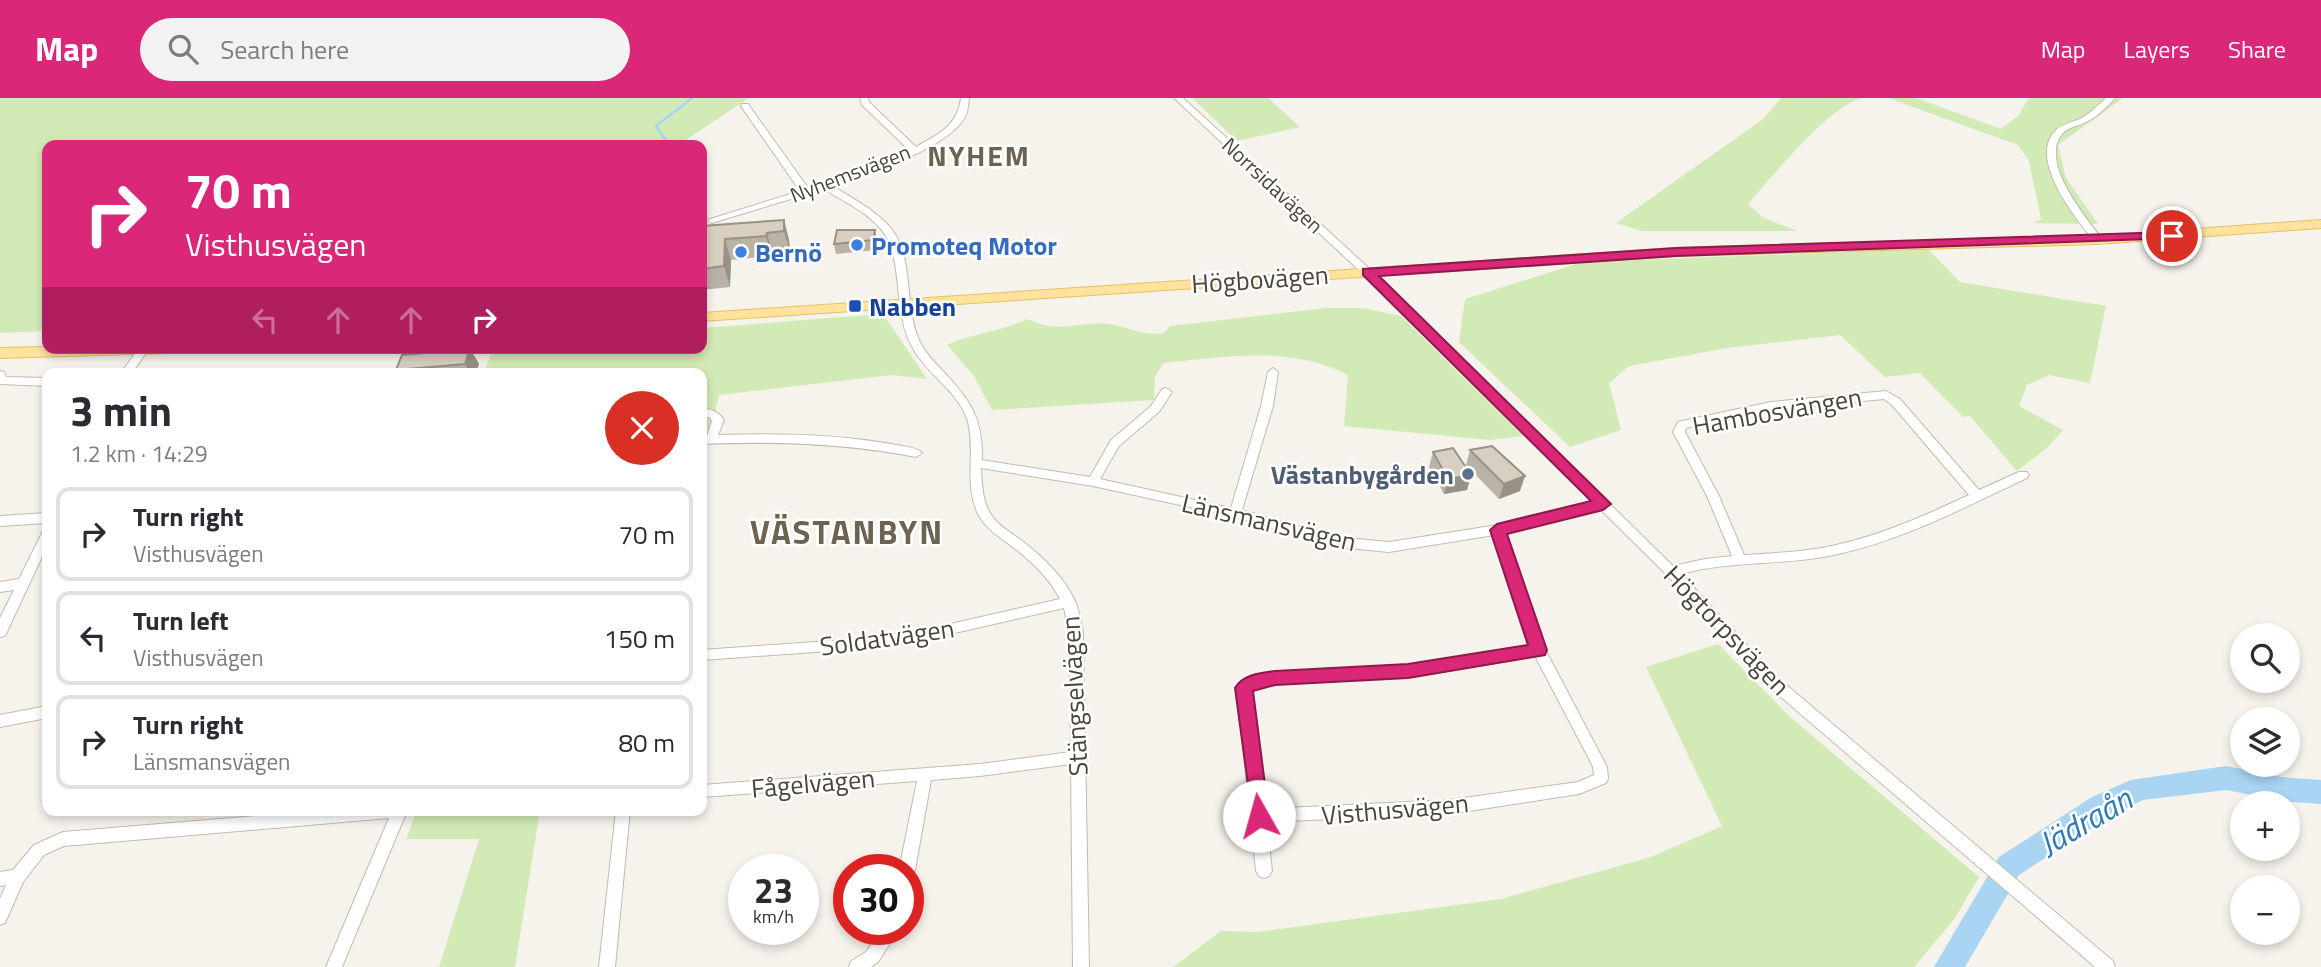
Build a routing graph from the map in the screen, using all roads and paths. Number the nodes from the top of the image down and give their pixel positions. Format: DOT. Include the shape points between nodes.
graph roads {
  1 [pos="864,98"];
  2 [pos="965,98"];
  3 [pos="1178,98"];
  4 [pos="2111,98"];
  5 [pos="745,106"];
  6 [pos="914,150"];
  7 [pos="825,185"];
  8 [pos="805,191"];
  9 [pos="712,220"];
  10 [pos="2321,224"];
  11 [pos="2098,240"];
  12 [pos="1368,272"];
  13 [pos="903,303"];
  14 [pos="707,317"];
  15 [pos="42,352"];
  16 [pos="0,353"];
  17 [pos="1273,372"];
  18 [pos="0,375"];
  19 [pos="42,382"];
  20 [pos="1166,392"];
  21 [pos="707,413"];
  22 [pos="707,438"];
  23 [pos="707,440"];
  24 [pos="916,453"];
  25 [pos="975,463"];
  26 [pos="2023,475"];
  27 [pos="1093,482"];
  28 [pos="1976,495"];
  29 [pos="1603,504"];
  30 [pos="1235,513"];
  31 [pos="42,518"];
  32 [pos="0,521"];
  33 [pos="1497,530"];
  34 [pos="42,545"];
  35 [pos="1740,561"];
  36 [pos="1671,572"];
  37 [pos="24,583"];
  38 [pos="0,587"];
  39 [pos="1069,602"];
  40 [pos="0,632"];
  41 [pos="1539,650"];
  42 [pos="707,655"];
  43 [pos="42,713"];
  44 [pos="0,721"];
  45 [pos="1077,757"];
  46 [pos="925,775"];
  47 [pos="707,791"];
  48 [pos="330,816"];
  49 [pos="397,816"];
  50 [pos="622,816"];
  51 [pos="1259,816"];
  52 [pos="1950,835"];
  53 [pos="910,854"];
  54 [pos="1264,872"];
  55 [pos="17,877"];
  56 [pos="0,880"];
  57 [pos="0,918"];
  58 [pos="2053,922"];
  59 [pos="880,945"];
  60 [pos="334,967"];
  61 [pos="607,967"];
  62 [pos="857,967"];
  63 [pos="1081,967"];
  64 [pos="2107,967"];
  1 -- 6 [label="street"];
  2 -- 6 [label="street, Nyhemsvägen" via="955,124"];
  3 -- 12 [label="street, Norrsidavägen"];
  4 -- 11 [label="street" via="2087,118 2059,132 2051,146 2068,200"];
  5 -- 8 [label="street"];
  6 -- 7 [label="street, Nyhemsvägen"];
  7 -- 8 [label="street, Nyhemsvägen"];
  7 -- 13 [label="street, Stängselvägen" via="888,232"];
  8 -- 9 [label="street, Nyhemsvägen"];
  10 -- 11 [label="main road, Högbovägen"];
  11 -- 12 [label="main road, Högbovägen" via="1676,252"];
  12 -- 13 [label="main road, Högbovägen"];
  12 -- 29 [label="street, Högtorpsvägen"];
  13 -- 14 [label="main road, Högbovägen"];
  13 -- 25 [label="street, Stängselvägen" via="918,349 966,404 976,436"];
  15 -- 16 [label="main road"];
  17 -- 30 [label="street"];
  18 -- 19 [label="street" via="2,381"];
  20 -- 27 [label="street" via="1155,409 1115,443"];
  21 -- 22 [label="street" via="718,420"];
  23 -- 24 [label="street" via="806,436"];
  25 -- 27 [label="street, Länsmansvägen"];
  25 -- 39 [label="street, Stängselvägen" via="976,492 984,514 1051,573"];
  26 -- 28 [label="street"];
  27 -- 30 [label="street, Länsmansvägen"];
  28 -- 35 [label="street" via="1865,542 1809,555"];
  28 -- 35 [label="street, Hambosvängen" via="1886,395 1771,406 1682,425 1679,432"];
  29 -- 33 [label="street, Länsmansvägen"];
  29 -- 36 [label="street, Högtorpsvägen"];
  30 -- 33 [label="street, Länsmansvägen" via="1337,542 1389,547"];
  31 -- 32 [label="street"];
  33 -- 41 [label="street, Visthusvägen"];
  34 -- 37 [label="street"];
  35 -- 36 [label="street"];
  36 -- 52 [label="street, Högtorpsvägen" via="1772,681"];
  37 -- 38 [label="street"];
  37 -- 40 [label="street"];
  39 -- 42 [label="street, Soldatvägen" via="920,636"];
  39 -- 45 [label="street, Stängselvägen" via="1076,632"];
  41 -- 51 [label="street" via="1408,671 1275,678 1244,688"];
  41 -- 51 [label="street, Visthusvägen" via="1600,767 1601,779 1596,783 1449,807"];
  43 -- 44 [label="street"];
  45 -- 46 [label="street, Fågelvägen"];
  45 -- 63 [label="street, Stängselvägen"];
  46 -- 47 [label="street, Fågelvägen"];
  46 -- 53 [label="street"];
  48 -- 55 [label="street" via="62,839 39,850"];
  49 -- 60 [label="street"];
  50 -- 61 [label="street"];
  51 -- 54 [label="street"];
  52 -- 58 [label="street, Högtorpsvägen"];
  55 -- 56 [label="street"];
  55 -- 57 [label="street"];
  58 -- 64 [label="street, Högtorpsvägen"];
  59 -- 62 [label="street"];
}
